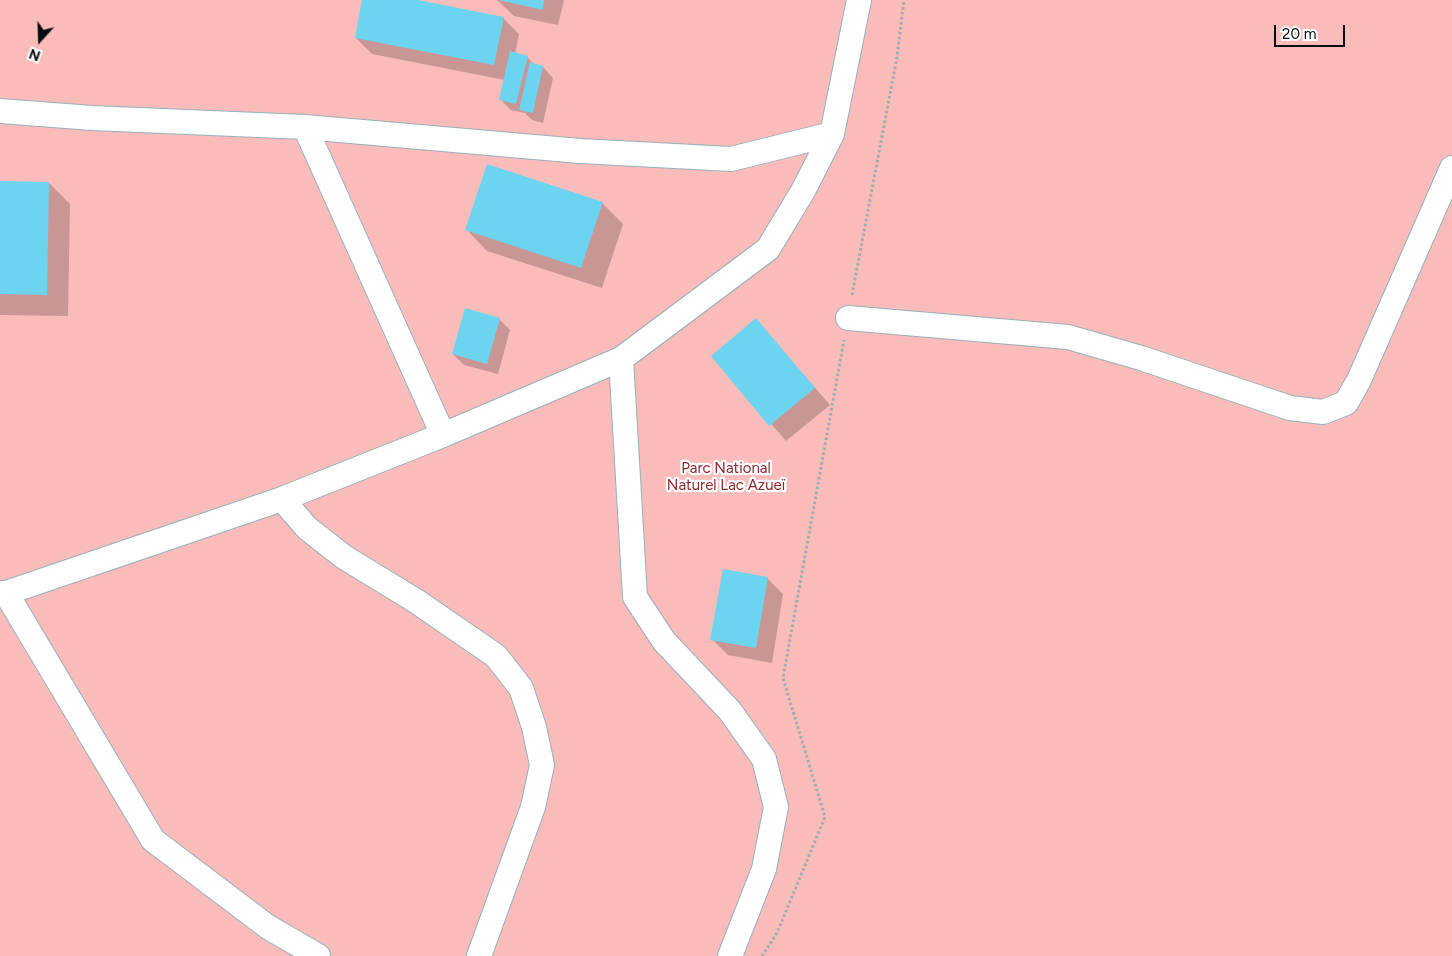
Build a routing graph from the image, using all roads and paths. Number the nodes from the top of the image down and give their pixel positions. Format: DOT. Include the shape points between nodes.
graph roads {
  1 [pos="859,0"];
  2 [pos="904,0"];
  3 [pos="0,111"];
  4 [pos="305,127"];
  5 [pos="832,134"];
  6 [pos="1452,168"];
  7 [pos="848,318"];
  8 [pos="621,359"];
  9 [pos="443,435"];
  10 [pos="282,499"];
  11 [pos="3,593"];
  12 [pos="318,956"];
  13 [pos="479,956"];
  14 [pos="730,956"];
  15 [pos="762,956"];
  1 -- 5 [label="street"];
  2 -- 7 [label="path" via="897,57"];
  3 -- 4 [label="street"];
  4 -- 5 [label="street" via="580,151 731,159"];
  4 -- 9 [label="street"];
  5 -- 8 [label="street" via="768,249"];
  6 -- 7 [label="street" via="1359,380 1346,403 1323,412 1290,408 1068,337"];
  7 -- 15 [label="path" via="783,678 824,817 778,933"];
  8 -- 9 [label="street"];
  8 -- 14 [label="street" via="635,597 664,641 730,711 764,759 776,807 764,869"];
  9 -- 10 [label="street"];
  10 -- 11 [label="street"];
  10 -- 13 [label="street" via="307,528 344,557 496,656 521,688 542,765 533,807"];
  11 -- 12 [label="street" via="153,840 268,927"];
}
